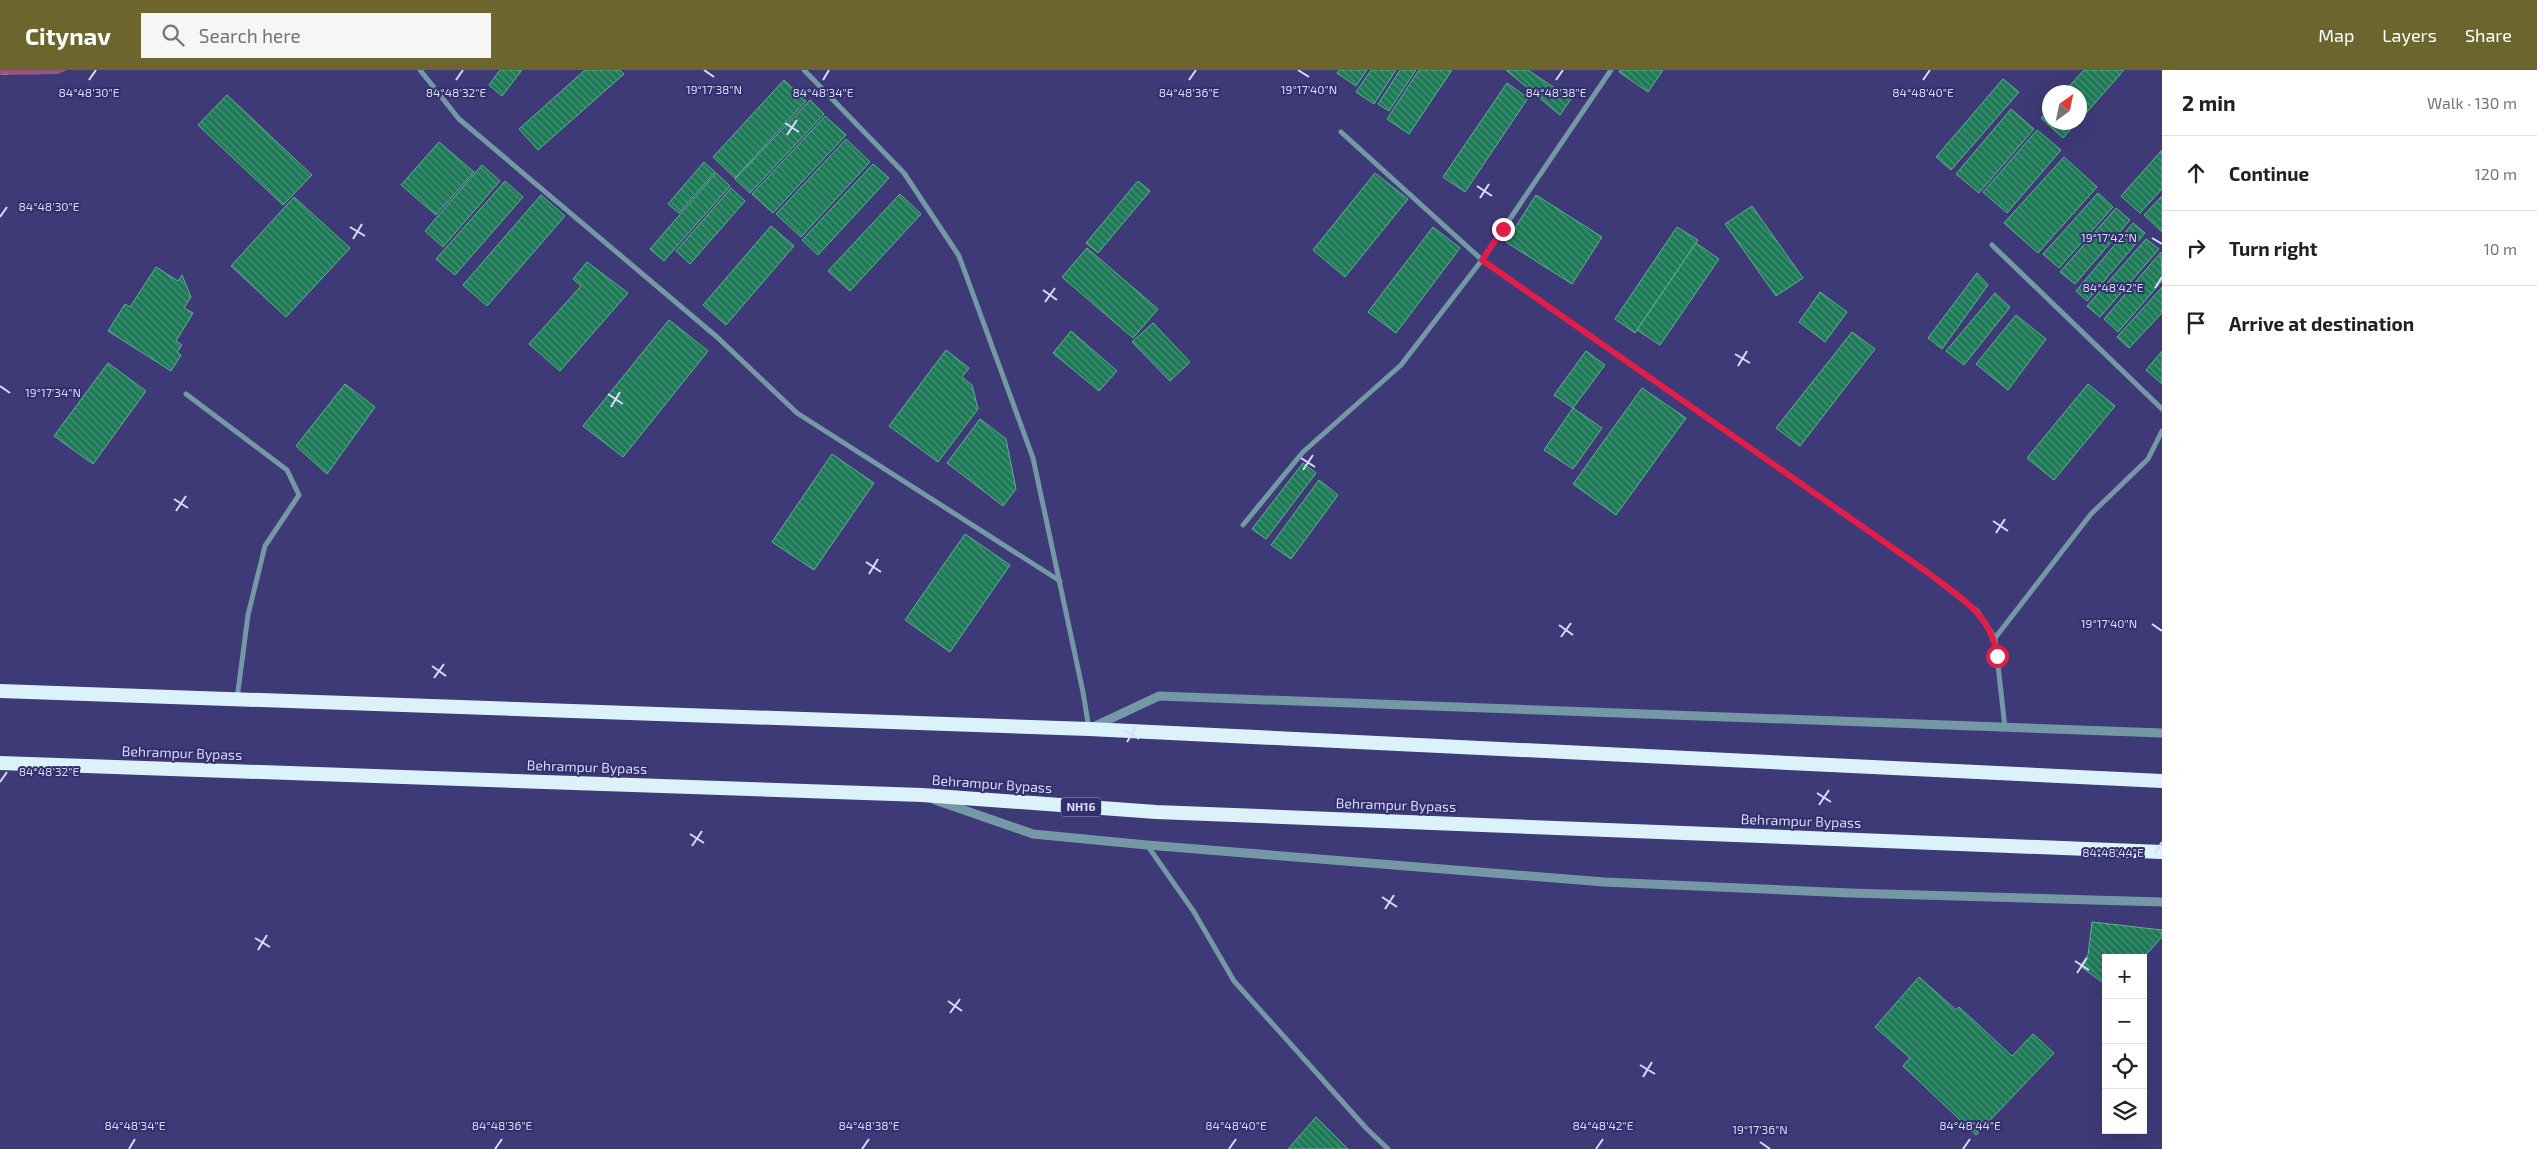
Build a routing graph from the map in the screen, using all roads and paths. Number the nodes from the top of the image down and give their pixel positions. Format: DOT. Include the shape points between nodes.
graph roads {
  1 [pos="420,70"];
  2 [pos="804,70"];
  3 [pos="1610,70"];
  4 [pos="1340,132"];
  5 [pos="1992,245"];
  6 [pos="1482,260"];
  7 [pos="186,394"];
  8 [pos="2162,409"];
  9 [pos="2162,431"];
  10 [pos="1243,525"];
  11 [pos="1060,581"];
  12 [pos="1995,638"];
  13 [pos="0,691"];
  14 [pos="237,699"];
  15 [pos="2005,728"];
  16 [pos="1089,729"];
  17 [pos="2162,734"];
  18 [pos="0,763"];
  19 [pos="2162,781"];
  20 [pos="922,795"];
  21 [pos="1147,845"];
  22 [pos="2162,852"];
  23 [pos="2162,902"];
  24 [pos="1388,1149"];
  1 -- 11 [label="street" via="459,119 717,336 797,412"];
  2 -- 11 [label="street" via="904,173 960,256 1033,458"];
  3 -- 6 [label="street"];
  4 -- 6 [label="street"];
  5 -- 8 [label="street"];
  6 -- 10 [label="street" via="1400,365 1304,452"];
  6 -- 12 [label="street" via="1927,572 1977,611"];
  7 -- 14 [label="street" via="287,470 299,495 265,546 248,615"];
  9 -- 12 [label="street" via="2148,459 2091,514"];
  11 -- 16 [label="street"];
  12 -- 15 [label="street"];
  13 -- 14 [label="highway"];
  14 -- 16 [label="highway"];
  15 -- 16 [label="street" via="1159,696"];
  15 -- 17 [label="street"];
  16 -- 19 [label="highway"];
  18 -- 20 [label="highway, Behrampur Bypass / NH16"];
  20 -- 21 [label="street" via="1033,834"];
  20 -- 22 [label="highway, Behrampur Bypass / NH16" via="1156,812"];
  21 -- 23 [label="street" via="1604,882"];
  21 -- 24 [label="street" via="1194,912 1234,981"];
}
